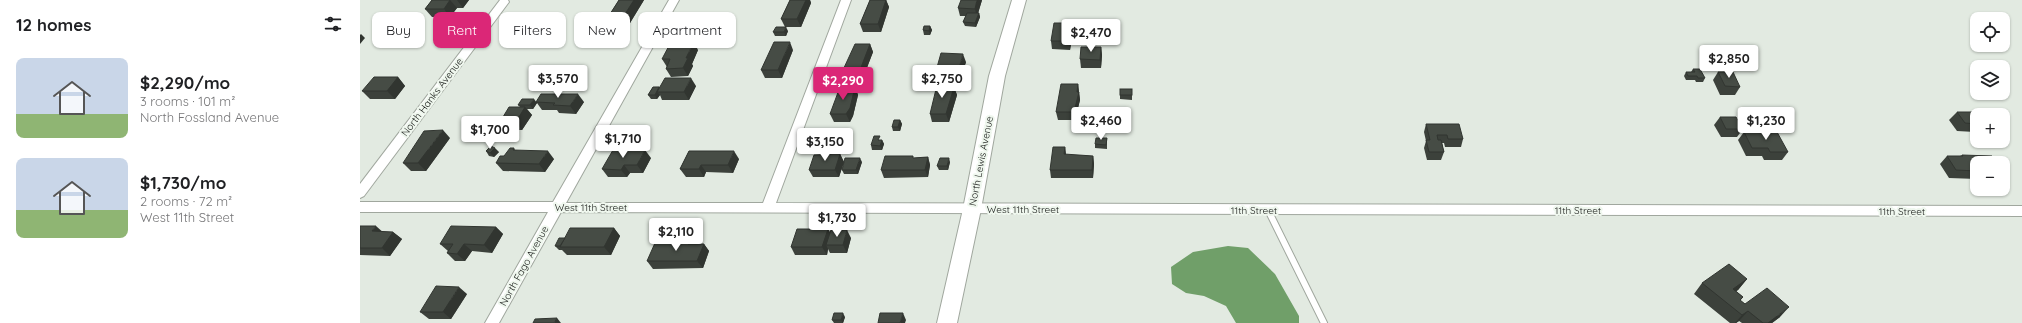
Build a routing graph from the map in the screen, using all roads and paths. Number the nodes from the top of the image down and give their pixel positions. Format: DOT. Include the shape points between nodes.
graph roads {
  1 [pos="674,0"];
  2 [pos="846,0"];
  3 [pos="1019,0"];
  4 [pos="504,2"];
  5 [pos="360,193"];
  6 [pos="558,206"];
  7 [pos="360,207"];
  8 [pos="768,207"];
  9 [pos="972,209"];
  10 [pos="1134,209"];
  11 [pos="1268,210"];
  12 [pos="2022,211"];
  13 [pos="492,323"];
  14 [pos="947,323"];
  15 [pos="1324,323"];
  1 -- 6 [label="street, North Fago Avenue"];
  2 -- 8 [label="street"];
  3 -- 9 [label="main road, North Lewis Avenue" via="997,76"];
  4 -- 5 [label="street, North Hanks Avenue"];
  6 -- 7 [label="street, West 11th Street"];
  6 -- 8 [label="street, West 11th Street"];
  6 -- 13 [label="street, North Fago Avenue"];
  8 -- 9 [label="street, West 11th Street"];
  9 -- 10 [label="street, West 11th Street"];
  9 -- 14 [label="main road, North Lewis Avenue"];
  10 -- 11 [label="street, 11th Street"];
  11 -- 12 [label="street, 11th Street"];
  11 -- 15 [label="lane"];
}
